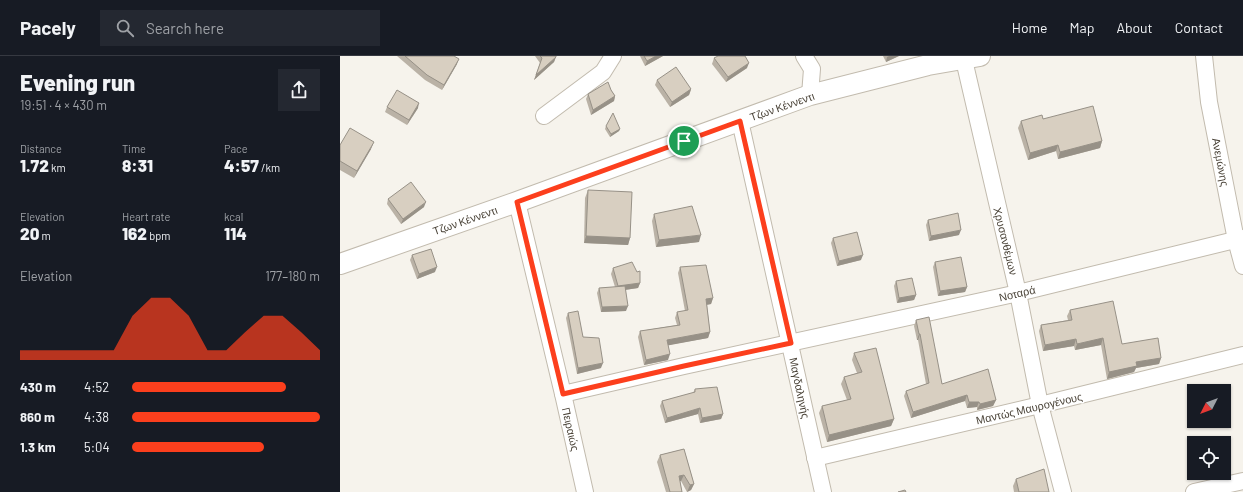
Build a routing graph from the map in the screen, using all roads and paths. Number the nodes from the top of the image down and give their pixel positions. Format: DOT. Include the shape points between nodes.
graph roads {
  1 [pos="613,56"];
  2 [pos="804,56"];
  3 [pos="1204,56"];
  4 [pos="972,58"];
  5 [pos="926,61"];
  6 [pos="810,95"];
  7 [pos="544,116"];
  8 [pos="740,121"];
  9 [pos="517,202"];
  10 [pos="1239,239"];
  11 [pos="340,264"];
  12 [pos="1243,266"];
  13 [pos="1018,293"];
  14 [pos="791,343"];
  15 [pos="1243,356"];
  16 [pos="563,394"];
  17 [pos="1040,405"];
  18 [pos="815,458"];
  19 [pos="1243,481"];
  20 [pos="585,492"];
  21 [pos="823,492"];
  22 [pos="1063,492"];
  23 [pos="1194,492"];
  1 -- 7 [label="street" via="603,72"];
  2 -- 6 [label="street" via="812,69"];
  3 -- 10 [label="street, Ανεμώνης" via="1209,102"];
  4 -- 5 [label="street, Τζων Κέννεντι"];
  4 -- 13 [label="street, Χρυσανθέμων"];
  5 -- 6 [label="street, Τζων Κέννεντι"];
  6 -- 8 [label="street, Τζων Κέννεντι"];
  8 -- 9 [label="street, Τζων Κέννεντι"];
  8 -- 14 [label="street, Μαγδαληνής"];
  9 -- 11 [label="street, Τζων Κέννεντι"];
  9 -- 16 [label="street, Πειραιώς"];
  10 -- 12 [label="street, Ανεμώνης"];
  10 -- 13 [label="street, Νοταρά"];
  13 -- 14 [label="street, Νοταρά"];
  13 -- 17 [label="street, Χρυσανθέμων"];
  14 -- 16 [label="street, Νοταρά"];
  14 -- 18 [label="street, Μαγδαληνής"];
  15 -- 17 [label="street, Μαντώς Μαυρογένους"];
  16 -- 20 [label="street, Πειραιώς"];
  17 -- 18 [label="street, Μαντώς Μαυρογένους"];
  17 -- 22 [label="street, Χρυσανθέμων"];
  18 -- 21 [label="street, Μαγδαληνής"];
  19 -- 23 [label="street"];
}
